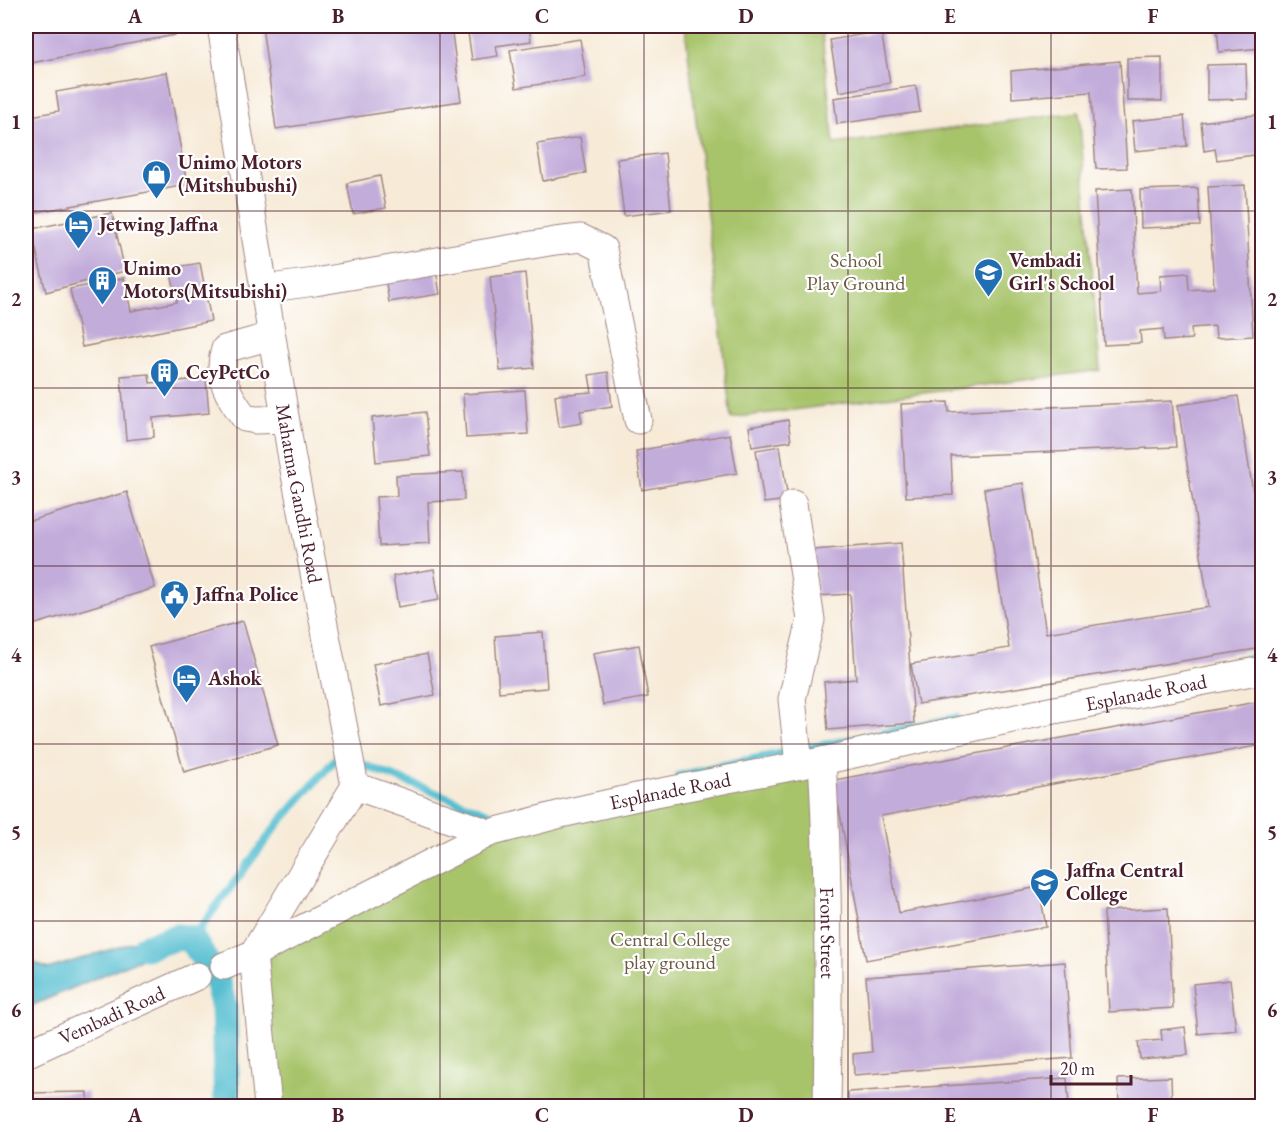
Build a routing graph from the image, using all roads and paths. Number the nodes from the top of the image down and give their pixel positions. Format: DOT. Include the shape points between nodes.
graph roads {
  1 [pos="220,26"];
  2 [pos="263,289"];
  3 [pos="271,336"];
  4 [pos="285,419"];
  5 [pos="638,420"];
  6 [pos="793,504"];
  7 [pos="1263,670"];
  8 [pos="810,763"];
  9 [pos="352,768"];
  10 [pos="489,833"];
  11 [pos="253,954"];
  12 [pos="224,966"];
  13 [pos="197,976"];
  14 [pos="26,1054"];
  15 [pos="268,1107"];
  16 [pos="827,1107"];
  1 -- 2 [label="street, Mahatma Gandhi Road"];
  2 -- 3 [label="street, Mahatma Gandhi Road"];
  2 -- 5 [label="street" via="581,238 603,249"];
  3 -- 4 [label="street, Mahatma Gandhi Road"];
  3 -- 4 [label="street" via="225,349 220,362 224,383 245,418"];
  4 -- 9 [label="street, Mahatma Gandhi Road"];
  6 -- 8 [label="street, Front Street" via="811,620 792,699"];
  7 -- 8 [label="street, Esplanade Road"];
  8 -- 10 [label="street, Esplanade Road" via="576,810"];
  8 -- 16 [label="street, Front Street" via="827,853"];
  9 -- 10 [label="street"];
  9 -- 11 [label="street"];
  10 -- 11 [label="street, Esplanade Road"];
  11 -- 12 [label="street"];
  11 -- 15 [label="street"];
  13 -- 14 [label="street, Vembadi Road"];
}
